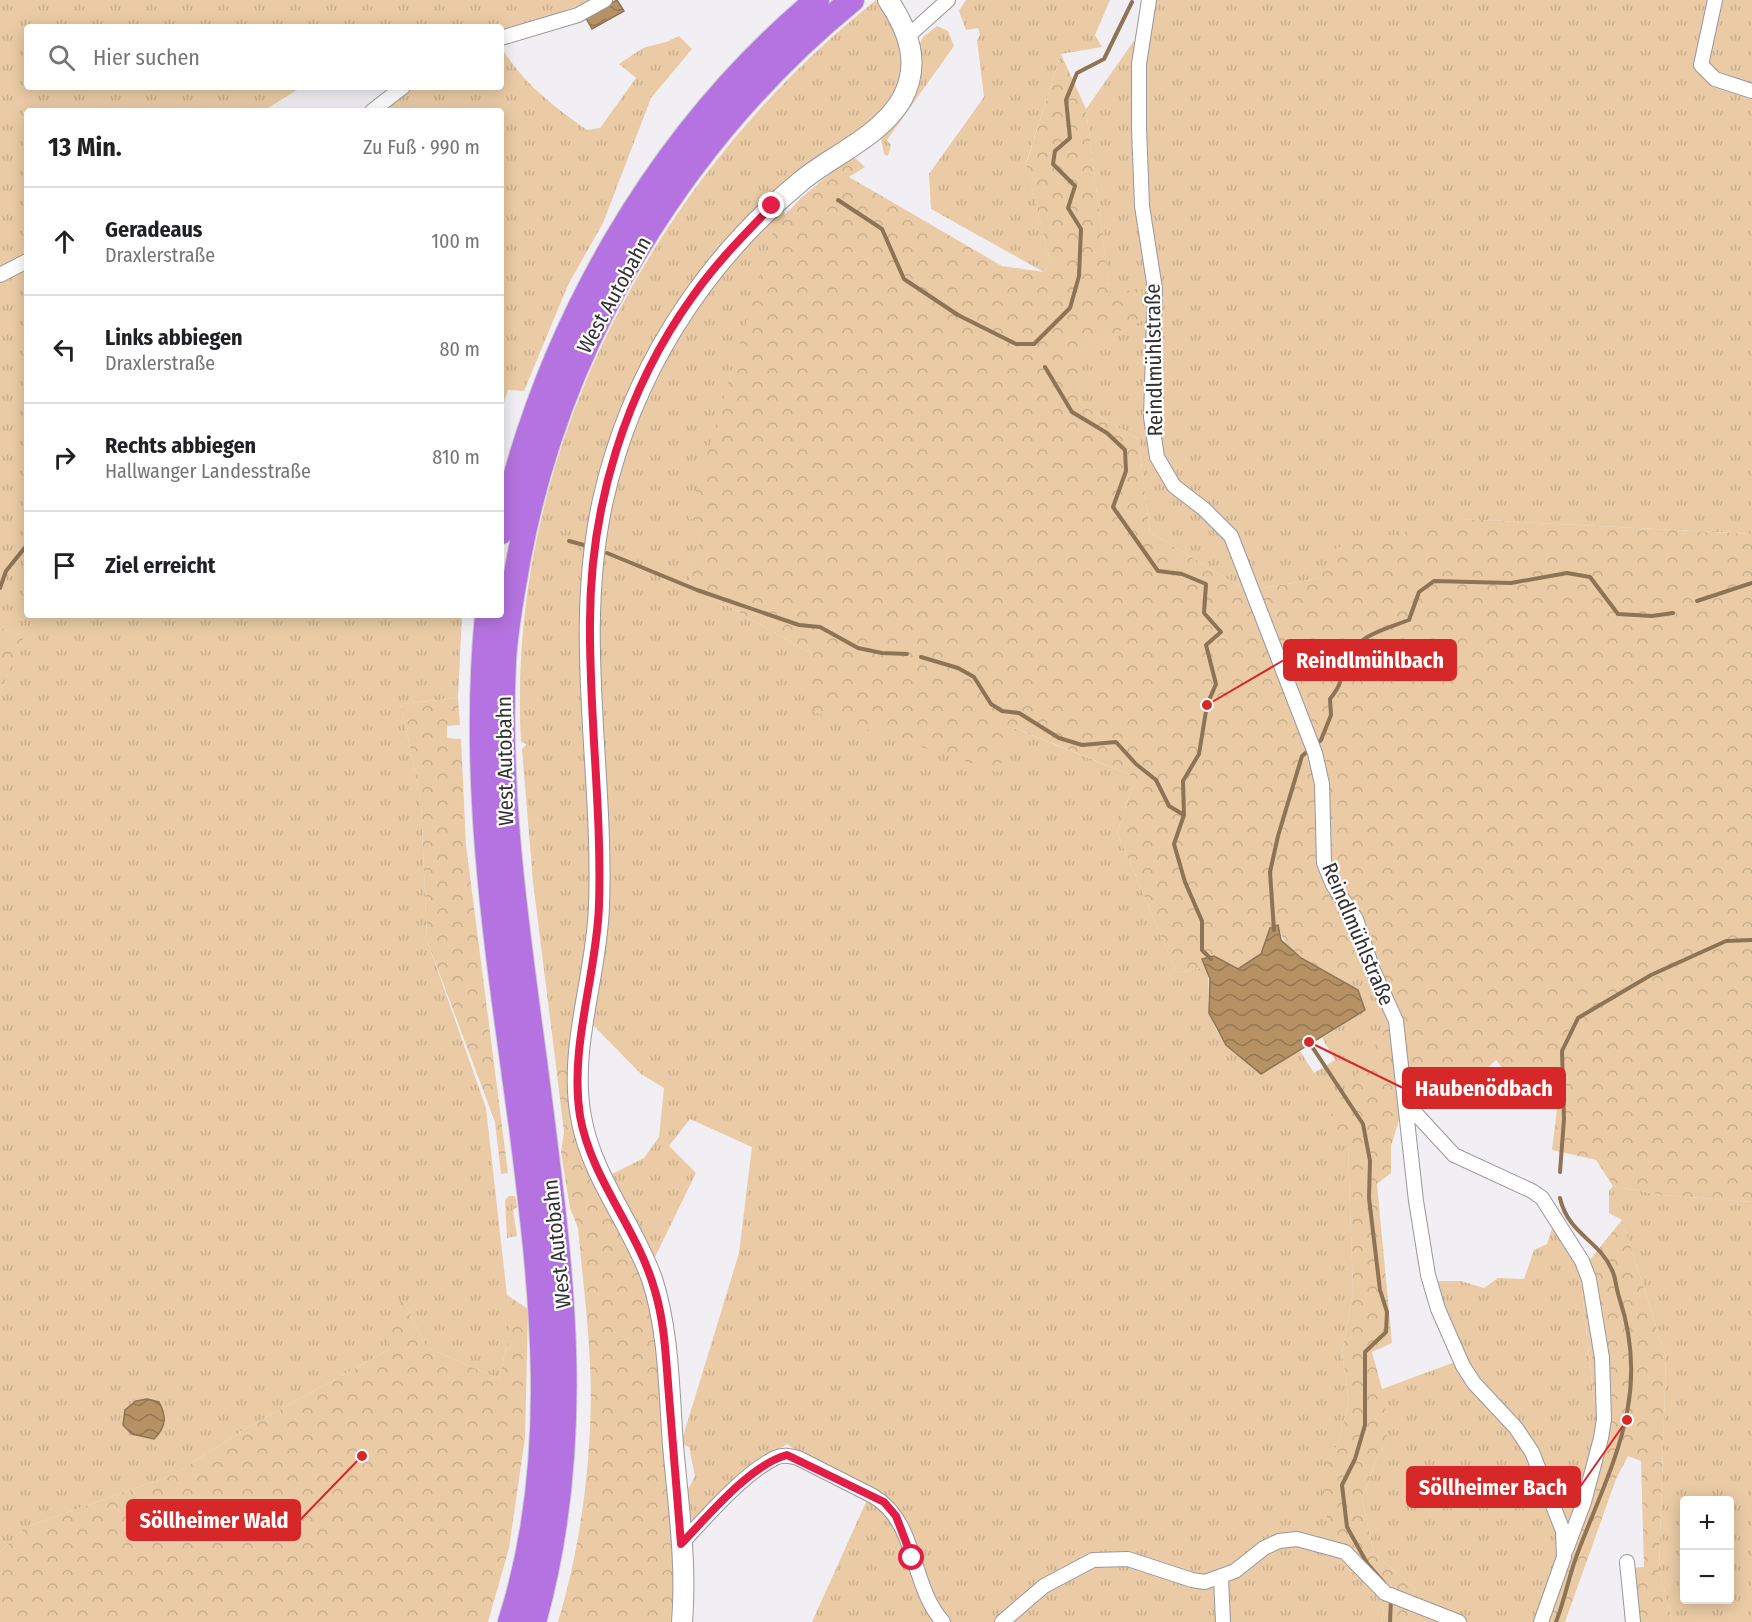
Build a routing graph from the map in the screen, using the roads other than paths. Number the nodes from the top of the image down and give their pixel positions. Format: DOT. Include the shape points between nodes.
graph roads {
  1 [pos="605,0"];
  2 [pos="817,0"];
  3 [pos="852,0"];
  4 [pos="888,0"];
  5 [pos="948,0"];
  6 [pos="1149,0"];
  7 [pos="1715,0"];
  8 [pos="908,36"];
  9 [pos="504,37"];
  10 [pos="399,90"];
  11 [pos="1752,91"];
  12 [pos="376,108"];
  13 [pos="24,263"];
  14 [pos="0,275"];
  15 [pos="504,521"];
  16 [pos="487,618"];
  17 [pos="1406,1103"];
  18 [pos="681,1544"];
  19 [pos="1564,1557"];
  20 [pos="1627,1562"];
  21 [pos="1221,1578"];
  22 [pos="510,1622"];
  23 [pos="534,1622"];
  24 [pos="682,1622"];
  25 [pos="943,1622"];
  26 [pos="1002,1622"];
  27 [pos="1222,1622"];
  28 [pos="1459,1622"];
  29 [pos="1541,1622"];
  30 [pos="1633,1622"];
  1 -- 9 [label="street" via="578,15"];
  2 -- 15 [label="highway, West Autobahn" via="704,115 630,216 557,353 525,442"];
  3 -- 23 [label="highway, West Autobahn" via="801,44 737,110 695,162 633,257 594,326 569,383 539,470 524,532 504,655 503,779 518,933 562,1272 567,1393 554,1531"];
  4 -- 8 [label="street"];
  5 -- 8 [label="street"];
  6 -- 17 [label="street, Reindlmühlstraße" via="1140,64 1139,127 1142,206 1155,289 1151,417 1157,457 1174,486 1231,536 1313,748 1322,784 1324,863 1333,885 1356,919 1396,1021"];
  7 -- 11 [label="street" via="1701,65 1715,79"];
  8 -- 18 [label="street" via="912,69 898,105 872,131 772,206 718,264 667,336 628,415 595,542 590,631 599,903 578,1095 590,1154 641,1253 656,1292 666,1355"];
  10 -- 12 [label="street"];
  13 -- 14 [label="street"];
  16 -- 22 [label="highway, West Autobahn" via="481,687 482,811 537,1250 545,1377 534,1516 521,1589"];
  17 -- 19 [label="street, Reindlmühlstraße" via="1416,1201 1428,1275 1438,1309 1474,1383 1516,1428 1532,1452 1559,1516"];
  17 -- 19 [label="street" via="1454,1155 1542,1198 1576,1247 1589,1279 1602,1358 1604,1419 1595,1467"];
  18 -- 24 [label="street"];
  18 -- 25 [label="street" via="725,1497 774,1459 788,1455 873,1496 896,1516 926,1596"];
  19 -- 29 [label="street, Reindlmühlstraße"];
  20 -- 30 [label="street"];
  21 -- 26 [label="street" via="1205,1582 1142,1562 1094,1560 1044,1586"];
  21 -- 27 [label="street"];
  21 -- 28 [label="street" via="1264,1548 1297,1539 1345,1552 1392,1597"];
}
